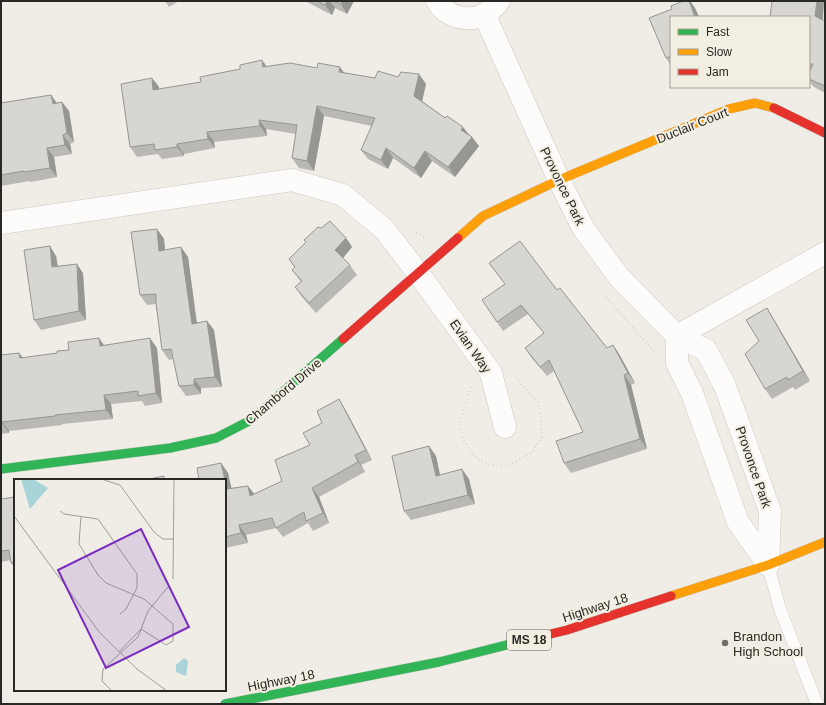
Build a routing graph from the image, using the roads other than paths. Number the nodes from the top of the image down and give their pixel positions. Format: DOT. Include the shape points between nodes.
graph roads {
  1 [pos="437,1"];
  2 [pos="492,8"];
  3 [pos="825,133"];
  4 [pos="559,180"];
  5 [pos="1,223"];
  6 [pos="825,253"];
  7 [pos="418,273"];
  8 [pos="676,336"];
  9 [pos="505,427"];
  10 [pos="1,469"];
  11 [pos="825,542"];
  12 [pos="768,565"];
  13 [pos="224,704"];
  14 [pos="817,704"];
  1 -- 2 [label="street, Provonce Park" via="448,13 460,18 472,18"];
  2 -- 4 [label="street, Provonce Park"];
  3 -- 4 [label="street, Duclair Court" via="775,108 755,103 729,109"];
  4 -- 7 [label="street, Chambord Drive" via="483,216"];
  4 -- 8 [label="street, Provonce Park" via="583,228 619,277"];
  5 -- 7 [label="street" via="292,180 343,194 384,228"];
  6 -- 8 [label="street"];
  7 -- 9 [label="street, Evian Way" via="491,373"];
  7 -- 10 [label="street, Chambord Drive" via="251,420 216,438 170,448"];
  8 -- 12 [label="street" via="677,364 692,392 738,522"];
  8 -- 12 [label="street, Provonce Park" via="706,350 725,386 770,511"];
  11 -- 12 [label="street, Highway 18 / MS 18"];
  12 -- 13 [label="street, Highway 18 / MS 18" via="567,630 439,662"];
  12 -- 14 [label="lane" via="780,610"];
}
